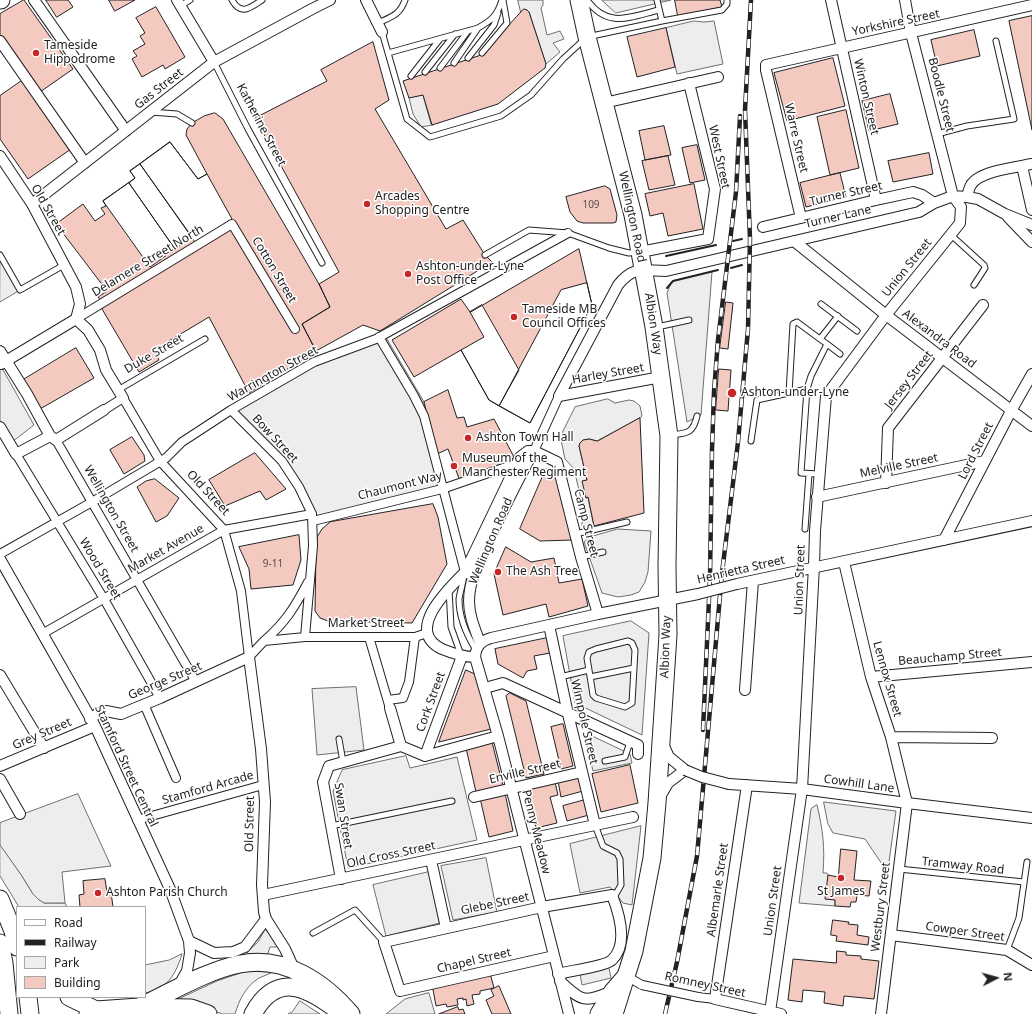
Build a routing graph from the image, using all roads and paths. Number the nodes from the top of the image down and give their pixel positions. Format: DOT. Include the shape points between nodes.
graph roads {
  1 [pos="34,0"];
  2 [pos="190,0"];
  3 [pos="232,0"];
  4 [pos="262,0"];
  5 [pos="319,0"];
  6 [pos="330,0"];
  7 [pos="366,0"];
  8 [pos="404,0"];
  9 [pos="502,0"];
  10 [pos="579,0"];
  11 [pos="586,0"];
  12 [pos="656,0"];
  13 [pos="728,0"];
  14 [pos="830,0"];
  15 [pos="905,0"];
  16 [pos="178,3"];
  17 [pos="1032,5"];
  18 [pos="312,9"];
  19 [pos="499,10"];
  20 [pos="659,10"];
  21 [pos="662,21"];
  22 [pos="380,27"];
  23 [pos="478,28"];
  24 [pos="468,31"];
  25 [pos="912,33"];
  26 [pos="456,34"];
  27 [pos="587,37"];
  28 [pos="440,39"];
  29 [pos="0,41"];
  30 [pos="996,41"];
  31 [pos="841,48"];
  32 [pos="388,53"];
  33 [pos="482,53"];
  34 [pos="468,58"];
  35 [pos="214,62"];
  36 [pos="454,64"];
  37 [pos="766,65"];
  38 [pos="440,68"];
  39 [pos="425,72"];
  40 [pos="411,76"];
  41 [pos="718,77"];
  42 [pos="689,83"];
  43 [pos="604,102"];
  44 [pos="150,112"];
  45 [pos="192,123"];
  46 [pos="126,131"];
  47 [pos="937,134"];
  48 [pos="0,156"];
  49 [pos="85,163"];
  50 [pos="1027,165"];
  51 [pos="4,170"];
  52 [pos="954,196"];
  53 [pos="967,197"];
  54 [pos="876,200"];
  55 [pos="934,203"];
  56 [pos="32,204"];
  57 [pos="1032,210"];
  58 [pos="1005,214"];
  59 [pos="801,218"];
  60 [pos="232,224"];
  61 [pos="1032,225"];
  62 [pos="763,227"];
  63 [pos="568,233"];
  64 [pos="951,235"];
  65 [pos="794,241"];
  66 [pos="1032,242"];
  67 [pos="640,252"];
  68 [pos="0,255"];
  69 [pos="485,255"];
  70 [pos="322,263"];
  71 [pos="64,265"];
  72 [pos="643,270"];
  73 [pos="974,285"];
  74 [pos="821,304"];
  75 [pos="983,305"];
  76 [pos="886,314"];
  77 [pos="838,316"];
  78 [pos="76,319"];
  79 [pos="689,320"];
  80 [pos="654,327"];
  81 [pos="295,329"];
  82 [pos="857,331"];
  83 [pos="379,337"];
  84 [pos="205,339"];
  85 [pos="820,339"];
  86 [pos="827,344"];
  87 [pos="0,351"];
  88 [pos="840,354"];
  89 [pos="943,358"];
  90 [pos="3,363"];
  91 [pos="1032,374"];
  92 [pos="661,377"];
  93 [pos="808,389"];
  94 [pos="789,393"];
  95 [pos="120,394"];
  96 [pos="559,396"];
  97 [pos="104,410"];
  98 [pos="231,410"];
  99 [pos="1012,411"];
  100 [pos="697,416"];
  101 [pos="1032,426"];
  102 [pos="0,427"];
  103 [pos="669,436"];
  104 [pos="53,438"];
  105 [pos="752,441"];
  106 [pos="534,451"];
  107 [pos="16,454"];
  108 [pos="160,461"];
  109 [pos="985,461"];
  110 [pos="515,466"];
  111 [pos="809,474"];
  112 [pos="819,474"];
  113 [pos="886,482"];
  114 [pos="442,489"];
  115 [pos="817,497"];
  116 [pos="92,502"];
  117 [pos="312,518"];
  118 [pos="1032,521"];
  119 [pos="56,522"];
  120 [pos="627,522"];
  121 [pos="224,530"];
  122 [pos="805,530"];
  123 [pos="575,534"];
  124 [pos="944,540"];
  125 [pos="603,552"];
  126 [pos="0,554"];
  127 [pos="581,557"];
  128 [pos="0,559"];
  129 [pos="844,562"];
  130 [pos="814,566"];
  131 [pos="469,574"];
  132 [pos="310,578"];
  133 [pos="137,580"];
  134 [pos="753,581"];
  135 [pos="449,589"];
  136 [pos="104,599"];
  137 [pos="667,600"];
  138 [pos="598,614"];
  139 [pos="549,625"];
  140 [pos="427,633"];
  141 [pos="42,634"];
  142 [pos="305,636"];
  143 [pos="369,637"];
  144 [pos="415,637"];
  145 [pos="264,641"];
  146 [pos="477,650"];
  147 [pos="462,656"];
  148 [pos="249,657"];
  149 [pos="1032,662"];
  150 [pos="634,668"];
  151 [pos="589,670"];
  152 [pos="0,675"];
  153 [pos="560,677"];
  154 [pos="590,677"];
  155 [pos="871,677"];
  156 [pos="196,682"];
  157 [pos="485,688"];
  158 [pos="745,690"];
  159 [pos="160,698"];
  160 [pos="144,704"];
  161 [pos="389,704"];
  162 [pos="568,714"];
  163 [pos="93,722"];
  164 [pos="498,736"];
  165 [pos="890,737"];
  166 [pos="992,738"];
  167 [pos="339,739"];
  168 [pos="661,741"];
  169 [pos="630,742"];
  170 [pos="400,746"];
  171 [pos="44,748"];
  172 [pos="638,754"];
  173 [pos="425,756"];
  174 [pos="605,761"];
  175 [pos="343,762"];
  176 [pos="0,766"];
  177 [pos="685,770"];
  178 [pos="582,772"];
  179 [pos="176,778"];
  180 [pos="0,779"];
  181 [pos="263,785"];
  182 [pos="747,785"];
  183 [pos="512,788"];
  184 [pos="802,789"];
  185 [pos="474,797"];
  186 [pos="452,801"];
  187 [pos="657,803"];
  188 [pos="907,803"];
  189 [pos="20,814"];
  190 [pos="633,817"];
  191 [pos="1032,818"];
  192 [pos="137,820"];
  193 [pos="595,825"];
  194 [pos="331,826"];
  195 [pos="525,840"];
  196 [pos="431,860"];
  197 [pos="1027,862"];
  198 [pos="899,869"];
  199 [pos="341,879"];
  200 [pos="1024,882"];
  201 [pos="0,894"];
  202 [pos="263,895"];
  203 [pos="613,897"];
  204 [pos="0,899"];
  205 [pos="542,907"];
  206 [pos="16,918"];
  207 [pos="266,919"];
  208 [pos="446,928"];
  209 [pos="313,934"];
  210 [pos="890,935"];
  211 [pos="189,941"];
  212 [pos="384,942"];
  213 [pos="0,943"];
  214 [pos="16,943"];
  215 [pos="1007,950"];
  216 [pos="554,956"];
  217 [pos="1032,965"];
  218 [pos="295,971"];
  219 [pos="626,976"];
  220 [pos="559,977"];
  221 [pos="3,979"];
  222 [pos="613,991"];
  223 [pos="171,992"];
  224 [pos="28,998"];
  225 [pos="71,998"];
  226 [pos="715,999"];
  227 [pos="139,1007"];
  228 [pos="92,1012"];
  229 [pos="770,1012"];
  230 [pos="8,1014"];
  231 [pos="30,1014"];
  232 [pos="208,1014"];
  233 [pos="253,1014"];
  234 [pos="342,1014"];
  235 [pos="351,1014"];
  236 [pos="569,1014"];
  237 [pos="599,1014"];
  238 [pos="614,1014"];
  239 [pos="781,1014"];
  240 [pos="881,1014"];
  1 -- 46 [label="street"];
  2 -- 16 [label="lane"];
  3 -- 4 [label="lane" via="239,9 244,9"];
  5 -- 18 [label="street, Gas Street"];
  6 -- 18 [label="street, Gas Street"];
  7 -- 22 [label="street"];
  8 -- 22 [label="lane" via="397,14"];
  9 -- 19 [label="lane"];
  9 -- 33 [label="lane" via="507,23"];
  10 -- 27 [label="main road, Wellington Road"];
  11 -- 20 [label="lane" via="604,17 613,19"];
  12 -- 20 [label="lane"];
  13 -- 21 [label="lane" via="722,10"];
  14 -- 31 [label="street, Winton Street"];
  15 -- 25 [label="street, Boodle Street"];
  16 -- 35 [label="street, Katherine Street"];
  17 -- 25 [label="street, Yorkshire Street"];
  18 -- 35 [label="street, Gas Street"];
  19 -- 23 [label="lane" via="490,21"];
  19 -- 34 [label="lane" via="494,25"];
  20 -- 21 [label="lane"];
  21 -- 27 [label="lane"];
  22 -- 32 [label="lane"];
  23 -- 24 [label="lane"];
  23 -- 36 [label="lane"];
  24 -- 26 [label="lane"];
  24 -- 38 [label="lane"];
  25 -- 31 [label="street, Yorkshire Street"];
  25 -- 47 [label="street, Boodle Street"];
  26 -- 28 [label="lane"];
  26 -- 39 [label="lane"];
  27 -- 32 [label="lane" via="531,94 501,116 430,137 407,119"];
  27 -- 43 [label="main road, Wellington Road"];
  28 -- 32 [label="lane"];
  28 -- 40 [label="lane"];
  29 -- 49 [label="street"];
  30 -- 47 [label="lane" via="1014,119 967,126"];
  31 -- 37 [label="street, Yorkshire Street"];
  31 -- 54 [label="street, Winton Street"];
  35 -- 44 [label="street, Gas Street"];
  35 -- 70 [label="lane, Katherine Street"];
  37 -- 59 [label="street, Warre Street"];
  41 -- 42 [label="street"];
  42 -- 43 [label="street"];
  42 -- 67 [label="street, West Street" via="715,190 708,239"];
  43 -- 67 [label="main road, Wellington Road"];
  44 -- 45 [label="lane" via="177,114"];
  44 -- 46 [label="street, Gas Street"];
  46 -- 49 [label="street, Gas Street"];
  47 -- 52 [label="street, Boodle Street"];
  48 -- 51 [label="street, Old Street"];
  49 -- 56 [label="street, Gas Street"];
  50 -- 53 [label="street" via="978,178 971,185"];
  50 -- 57 [label="street"];
  51 -- 56 [label="street, Old Street"];
  52 -- 53 [label="street, Turner Lane"];
  52 -- 55 [label="street, Turner Lane"];
  52 -- 64 [label="street, Union Street" via="961,207 960,223"];
  53 -- 58 [label="street, Turner Lane" via="978,199"];
  54 -- 55 [label="street, Turner Street" via="913,192"];
  54 -- 59 [label="street, Turner Street"];
  55 -- 65 [label="street, Turner Lane" via="919,212"];
  56 -- 71 [label="street, Old Street"];
  58 -- 61 [label="street, Turner Lane"];
  58 -- 66 [label="street"];
  59 -- 62 [label="street, Turner Street"];
  60 -- 78 [label="street, Delamere Street North"];
  60 -- 81 [label="street, Cotton Street"];
  63 -- 67 [label="lane" via="614,250"];
  63 -- 69 [label="lane" via="529,230"];
  63 -- 83 [label="street, Warrington Street"];
  64 -- 73 [label="lane" via="984,265 985,268"];
  64 -- 76 [label="street, Union Street"];
  65 -- 72 [label="street, Turner Lane" via="666,271"];
  65 -- 76 [label="street, Alexandra Road"];
  67 -- 72 [label="main road, Wellington Road"];
  68 -- 71 [label="lane" via="20,290"];
  71 -- 78 [label="street, Old Street" via="76,287 80,304"];
  72 -- 80 [label="main road, Albion Way"];
  72 -- 96 [label="street, Wellington Road" via="632,272 618,285"];
  74 -- 77 [label="lane"];
  75 -- 89 [label="street, Jersey Street"];
  76 -- 89 [label="street, Alexandra Road"];
  76 -- 112 [label="street, Union Street" via="826,396"];
  77 -- 82 [label="lane"];
  77 -- 85 [label="lane"];
  78 -- 90 [label="street"];
  78 -- 95 [label="street, Old Street" via="88,330 100,350 106,370"];
  79 -- 80 [label="lane"];
  80 -- 92 [label="main road, Albion Way"];
  83 -- 98 [label="street, Warrington Street" via="314,362"];
  83 -- 114 [label="street" via="424,416"];
  84 -- 95 [label="lane, Duke Street"];
  85 -- 86 [label="lane"];
  85 -- 94 [label="lane" via="797,322 793,324"];
  86 -- 88 [label="lane"];
  86 -- 93 [label="lane" via="811,376"];
  87 -- 90 [label="street, Wellington Street"];
  89 -- 99 [label="street, Alexandra Road"];
  89 -- 113 [label="street, Jersey Street" via="888,428"];
  90 -- 104 [label="street, Wellington Street" via="27,394"];
  91 -- 99 [label="street, Lord Street"];
  92 -- 96 [label="street, Harley Street"];
  92 -- 103 [label="main road, Albion Way"];
  93 -- 94 [label="lane"];
  93 -- 111 [label="lane" via="801,473"];
  94 -- 105 [label="lane" via="757,400"];
  95 -- 97 [label="street"];
  95 -- 108 [label="street, Old Street"];
  96 -- 106 [label="street, Wellington Road"];
  97 -- 104 [label="street"];
  98 -- 108 [label="street, Warrington Street" via="182,442"];
  98 -- 117 [label="street, Bow Street" via="282,461 299,487"];
  99 -- 101 [label="street, Alexandra Road"];
  99 -- 109 [label="street, Lord Street"];
  100 -- 103 [label="lane" via="695,426 688,433"];
  102 -- 107 [label="street, Wood Street"];
  103 -- 137 [label="main road, Albion Way"];
  104 -- 107 [label="street"];
  104 -- 116 [label="street, Wellington Street"];
  106 -- 110 [label="street, Wellington Road" via="528,451 520,457"];
  106 -- 123 [label="street, Camp Street" via="557,462"];
  106 -- 131 [label="street, Wellington Road"];
  107 -- 119 [label="street, Wood Street"];
  108 -- 116 [label="street, Warrington Street"];
  108 -- 121 [label="street, Old Street"];
  109 -- 113 [label="street, Melville Street"];
  109 -- 124 [label="street, Lord Street"];
  110 -- 114 [label="street, Chaumont Way"];
  110 -- 131 [label="street, Wellington Road"];
  111 -- 112 [label="lane"];
  111 -- 122 [label="lane"];
  112 -- 115 [label="street, Union Street"];
  113 -- 115 [label="street, Melville Street"];
  114 -- 117 [label="street, Chaumont Way"];
  114 -- 131 [label="street"];
  115 -- 130 [label="street, Union Street"];
  116 -- 119 [label="street, Warrington Street"];
  116 -- 133 [label="street, Wellington Street"];
  117 -- 121 [label="street, Market Avenue"];
  117 -- 132 [label="street, Bow Street"];
  118 -- 124 [label="street, Henrietta Street"];
  119 -- 126 [label="street, Warrington Street"];
  119 -- 136 [label="street, Wood Street"];
  120 -- 123 [label="lane"];
  121 -- 133 [label="street, Market Avenue"];
  121 -- 148 [label="street, Old Street" via="241,591"];
  123 -- 127 [label="street, Camp Street"];
  124 -- 129 [label="street, Henrietta Street"];
  125 -- 127 [label="lane"];
  127 -- 138 [label="street, Camp Street"];
  128 -- 141 [label="street, Stamford Street Central"];
  129 -- 130 [label="street, Henrietta Street"];
  129 -- 155 [label="street, Lennox Street"];
  130 -- 134 [label="street, Henrietta Street"];
  130 -- 184 [label="street, Union Street"];
  131 -- 135 [label="street"];
  131 -- 146 [label="street, Wellington Road" via="470,608"];
  132 -- 142 [label="street, Bow Street"];
  132 -- 145 [label="street, Bow Street" via="296,605 277,630"];
  133 -- 136 [label="street, Market Avenue"];
  133 -- 156 [label="street, Wellington Street"];
  134 -- 137 [label="street, Henrietta Street, bridge"];
  134 -- 158 [label="street"];
  135 -- 140 [label="street" via="427,621"];
  135 -- 147 [label="lane" via="451,627"];
  136 -- 141 [label="street, Market Avenue"];
  136 -- 159 [label="street, Wood Street"];
  137 -- 138 [label="street, Henrietta Street"];
  137 -- 168 [label="main road, Albion Way" via="668,635"];
  138 -- 139 [label="street, Henrietta Street"];
  139 -- 146 [label="street, Henrietta Street" via="491,638"];
  139 -- 153 [label="street, Wimpole Street"];
  140 -- 144 [label="street, Market Street"];
  140 -- 147 [label="street" via="432,642 440,648"];
  141 -- 163 [label="street, Stamford Street Central"];
  142 -- 143 [label="street, Market Street"];
  142 -- 145 [label="street, Market Street"];
  143 -- 144 [label="street, Market Street"];
  143 -- 161 [label="street"];
  144 -- 161 [label="street" via="409,682 403,698"];
  145 -- 148 [label="street, Bow Street"];
  146 -- 147 [label="street"];
  146 -- 157 [label="street, Penny Meadow"];
  147 -- 173 [label="street, Cork Street"];
  148 -- 156 [label="street, George Street"];
  148 -- 181 [label="street, Old Street"];
  149 -- 155 [label="street, Beauchamp Street"];
  150 -- 151 [label="lane" via="635,650 628,641 589,652"];
  150 -- 154 [label="lane"];
  150 -- 154 [label="lane" via="632,703 625,707 596,698 593,695"];
  151 -- 153 [label="lane"];
  151 -- 154 [label="lane"];
  152 -- 171 [label="street"];
  153 -- 162 [label="street, Wimpole Street"];
  155 -- 165 [label="street, Lennox Street"];
  156 -- 159 [label="street, George Street"];
  157 -- 162 [label="street" via="503,682"];
  157 -- 164 [label="street, Penny Meadow"];
  159 -- 160 [label="street, George Street"];
  160 -- 163 [label="street, George Street" via="121,714 106,711 97,714"];
  160 -- 179 [label="street"];
  161 -- 170 [label="street"];
  162 -- 169 [label="street"];
  162 -- 178 [label="street, Wimpole Street"];
  163 -- 171 [label="street, Grey Street"];
  163 -- 192 [label="street, Stamford Street Central"];
  164 -- 173 [label="street"];
  164 -- 183 [label="street, Penny Meadow"];
  165 -- 166 [label="street"];
  165 -- 188 [label="street, Lennox Street"];
  167 -- 175 [label="lane"];
  168 -- 177 [label="street, Cowhill Lane" via="669,757"];
  168 -- 187 [label="main road, Albion Way"];
  169 -- 172 [label="street" via="638,745"];
  169 -- 174 [label="lane" via="625,757"];
  170 -- 173 [label="street"];
  170 -- 175 [label="street, Swan Street"];
  171 -- 176 [label="street, Grey Street"];
  175 -- 194 [label="street, Swan Street" via="329,766 323,782"];
  177 -- 182 [label="street, Cowhill Lane, bridge" via="729,784"];
  177 -- 187 [label="street" via="668,783"];
  178 -- 183 [label="street, Enville Street"];
  178 -- 193 [label="street, Wimpole Street"];
  180 -- 189 [label="street"];
  181 -- 192 [label="street, Stamford Arcade"];
  181 -- 202 [label="street, Old Street"];
  182 -- 184 [label="street, Cowhill Lane"];
  182 -- 226 [label="street, Albemarle Street"];
  183 -- 185 [label="street, Enville Street"];
  183 -- 195 [label="street, Penny Meadow"];
  184 -- 188 [label="street, Cowhill Lane"];
  184 -- 229 [label="street, Union Street"];
  186 -- 194 [label="lane"];
  187 -- 219 [label="main road, Albion Way" via="652,858 634,951"];
  188 -- 191 [label="street, Cowhill Lane"];
  188 -- 198 [label="street, Westbury Street"];
  190 -- 193 [label="street, Old Cross Street"];
  192 -- 211 [label="street, Stamford Street Central" via="170,889"];
  193 -- 195 [label="street, Old Cross Street"];
  193 -- 203 [label="lane" via="603,846 617,853 620,859 621,885"];
  194 -- 199 [label="street, Swan Street"];
  195 -- 196 [label="street, Old Cross Street"];
  195 -- 205 [label="street, Penny Meadow"];
  196 -- 199 [label="street, Old Cross Street"];
  196 -- 208 [label="street"];
  197 -- 200 [label="lane"];
  198 -- 200 [label="lane, Tramway Road"];
  198 -- 210 [label="street, Westbury Street"];
  199 -- 202 [label="street, Old Cross Street"];
  200 -- 215 [label="lane" via="1019,918"];
  201 -- 206 [label="main road"];
  202 -- 207 [label="street, Old Street"];
  203 -- 205 [label="street, Glebe Street"];
  203 -- 220 [label="street" via="622,932 620,946 612,960"];
  204 -- 214 [label="main road"];
  205 -- 208 [label="street, Glebe Street"];
  205 -- 216 [label="street, Penny Meadow"];
  207 -- 211 [label="street" via="245,947 233,952 214,953"];
  207 -- 218 [label="street"];
  208 -- 212 [label="street, Glebe Street"];
  209 -- 212 [label="lane" via="354,910"];
  210 -- 215 [label="street, Cowper Street"];
  210 -- 240 [label="street, Westbury Street"];
  211 -- 223 [label="street, Stamford Street Central" via="187,971"];
  212 -- 216 [label="street, Chapel Street" via="400,992"];
  213 -- 221 [label="main road"];
  215 -- 217 [label="street, Cowper Street"];
  216 -- 220 [label="street, Penny Meadow"];
  218 -- 223 [label="main road" via="277,964 241,964 188,983"];
  218 -- 235 [label="main road" via="321,985"];
  219 -- 222 [label="main road, Albion Way"];
  219 -- 226 [label="street, Romney Street, bridge" via="642,985"];
  219 -- 238 [label="main road"];
  220 -- 222 [label="street" via="577,995 588,1000"];
  220 -- 236 [label="street, Penny Meadow"];
  221 -- 230 [label="main road"];
  222 -- 237 [label="main road, Albion Way"];
  223 -- 227 [label="main road"];
  224 -- 231 [label="main road"];
  225 -- 228 [label="main road"];
  226 -- 229 [label="street, Romney Street"];
  227 -- 228 [label="main road"];
  227 -- 232 [label="main road" via="191,1008"];
  229 -- 239 [label="street, Romney Street"];
  233 -- 234 [label="main road" via="265,996 290,986 327,1002"];
}
